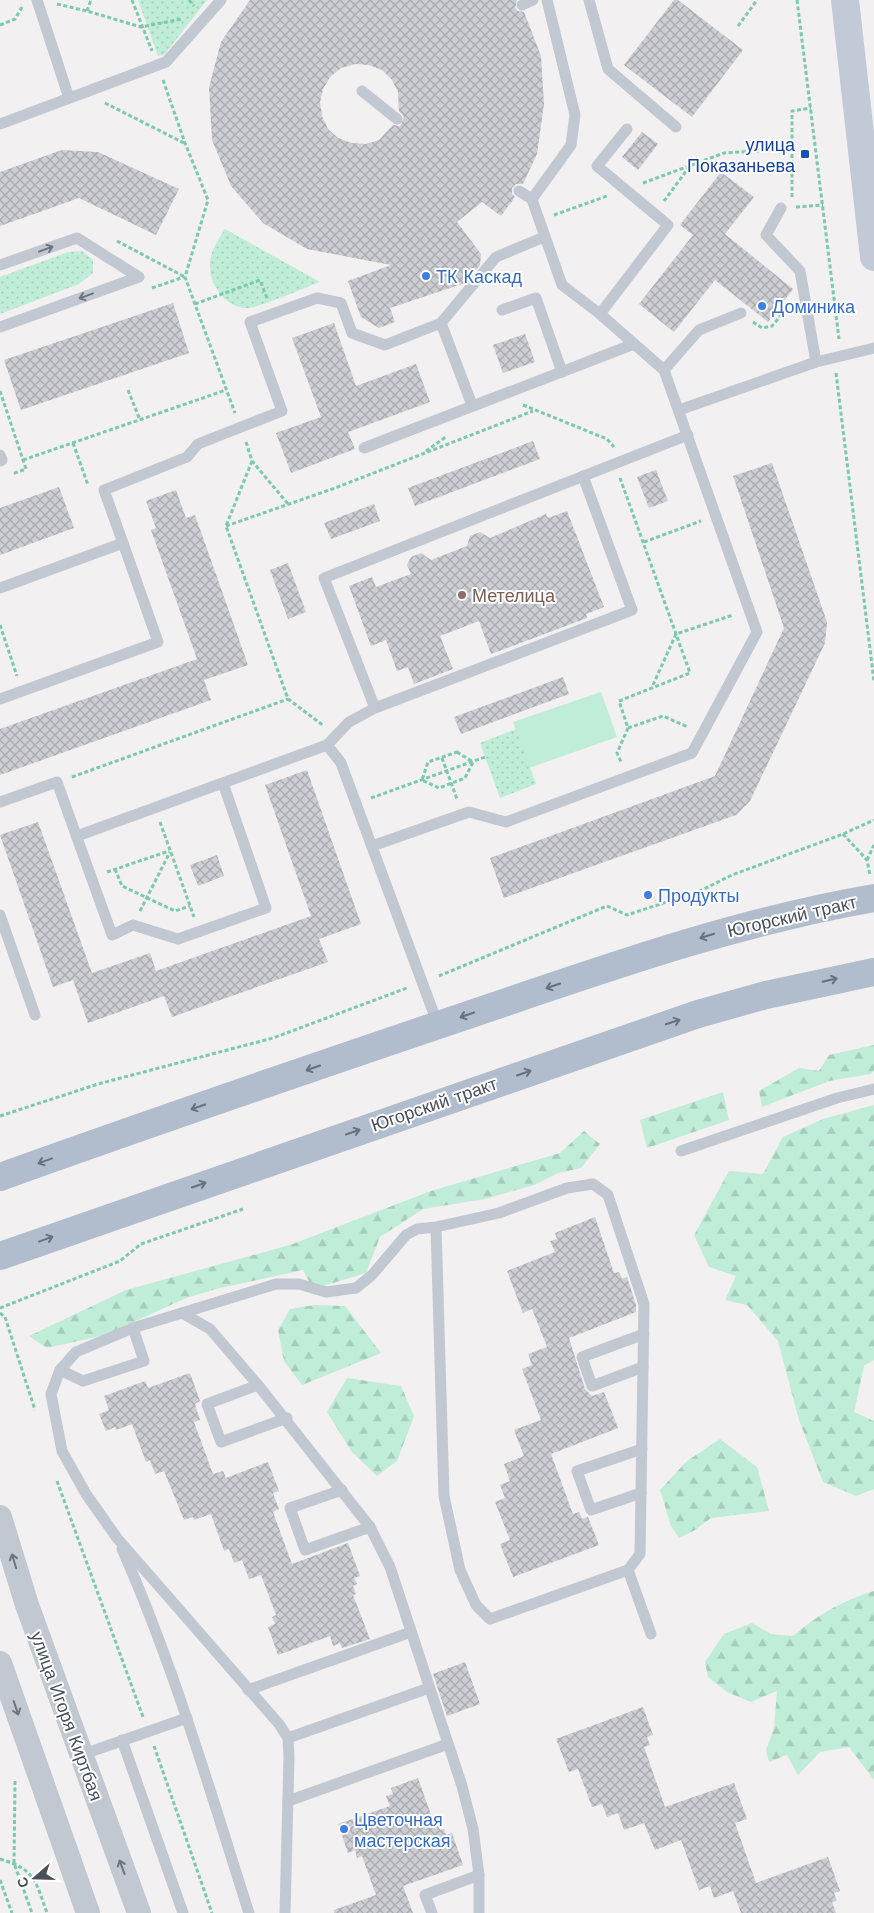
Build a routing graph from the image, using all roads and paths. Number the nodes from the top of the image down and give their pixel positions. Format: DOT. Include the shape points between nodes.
graph roads {
  1 [pos="26,0"];
  2 [pos="37,0"];
  3 [pos="91,0"];
  4 [pos="132,0"];
  5 [pos="221,0"];
  6 [pos="533,0"];
  7 [pos="547,0"];
  8 [pos="589,0"];
  9 [pos="757,0"];
  10 [pos="845,0"];
  11 [pos="522,5"];
  12 [pos="87,10"];
  13 [pos="187,18"];
  14 [pos="0,25"];
  15 [pos="738,26"];
  16 [pos="141,27"];
  17 [pos="158,65"];
  18 [pos="362,91"];
  19 [pos="84,93"];
  20 [pos="69,98"];
  21 [pos="810,108"];
  22 [pos="397,119"];
  23 [pos="0,124"];
  24 [pos="676,127"];
  25 [pos="627,129"];
  26 [pos="185,143"];
  27 [pos="792,149"];
  28 [pos="691,165"];
  29 [pos="625,190"];
  30 [pos="520,191"];
  31 [pos="532,199"];
  32 [pos="823,205"];
  33 [pos="786,208"];
  34 [pos="655,214"];
  35 [pos="539,221"];
  36 [pos="544,238"];
  37 [pos="874,257"];
  38 [pos="0,265"];
  39 [pos="260,280"];
  40 [pos="804,290"];
  41 [pos="195,304"];
  42 [pos="502,310"];
  43 [pos="740,313"];
  44 [pos="600,314"];
  45 [pos="441,323"];
  46 [pos="0,327"];
  47 [pos="634,344"];
  48 [pos="874,348"];
  49 [pos="816,362"];
  50 [pos="664,370"];
  51 [pos="562,372"];
  52 [pos="128,390"];
  53 [pos="226,390"];
  54 [pos="0,391"];
  55 [pos="472,405"];
  56 [pos="679,410"];
  57 [pos="140,420"];
  58 [pos="241,427"];
  59 [pos="688,435"];
  60 [pos="364,448"];
  61 [pos="0,455"];
  62 [pos="23,460"];
  63 [pos="625,460"];
  64 [pos="0,461"];
  65 [pos="252,461"];
  66 [pos="8,475"];
  67 [pos="583,476"];
  68 [pos="620,477"];
  69 [pos="288,504"];
  70 [pos="716,516"];
  71 [pos="226,526"];
  72 [pos="644,542"];
  73 [pos="123,543"];
  74 [pos="0,588"];
  75 [pos="749,610"];
  76 [pos="0,626"];
  77 [pos="676,634"];
  78 [pos="653,686"];
  79 [pos="22,691"];
  80 [pos="0,699"];
  81 [pos="288,699"];
  82 [pos="375,708"];
  83 [pos="628,728"];
  84 [pos="703,734"];
  85 [pos="336,736"];
  86 [pos="327,745"];
  87 [pos="485,757"];
  88 [pos="442,758"];
  89 [pos="473,762"];
  90 [pos="447,771"];
  91 [pos="626,778"];
  92 [pos="422,780"];
  93 [pos="57,782"];
  94 [pos="223,783"];
  95 [pos="451,783"];
  96 [pos="0,802"];
  97 [pos="356,804"];
  98 [pos="155,808"];
  99 [pos="462,814"];
  100 [pos="874,820"];
  101 [pos="844,834"];
  102 [pos="77,836"];
  103 [pos="372,846"];
  104 [pos="874,846"];
  105 [pos="170,851"];
  106 [pos="115,870"];
  107 [pos="92,877"];
  108 [pos="874,898"];
  109 [pos="146,899"];
  110 [pos="190,906"];
  111 [pos="0,915"];
  112 [pos="133,925"];
  113 [pos="199,932"];
  114 [pos="874,972"];
  115 [pos="406,980"];
  116 [pos="423,983"];
  117 [pos="408,988"];
  118 [pos="36,1014"];
  119 [pos="438,1025"];
  120 [pos="874,1089"];
  121 [pos="0,1116"];
  122 [pos="681,1151"];
  123 [pos="0,1177"];
  124 [pos="242,1209"];
  125 [pos="436,1227"];
  126 [pos="0,1256"];
  127 [pos="0,1308"];
  128 [pos="0,1313"];
  129 [pos="182,1313"];
  130 [pos="5,1317"];
  131 [pos="0,1319"];
  132 [pos="133,1328"];
  133 [pos="644,1334"];
  134 [pos="643,1367"];
  135 [pos="60,1370"];
  136 [pos="258,1385"];
  137 [pos="37,1417"];
  138 [pos="287,1418"];
  139 [pos="642,1449"];
  140 [pos="55,1472"];
  141 [pos="342,1490"];
  142 [pos="641,1493"];
  143 [pos="0,1518"];
  144 [pos="370,1527"];
  145 [pos="117,1538"];
  146 [pos="628,1570"];
  147 [pos="156,1582"];
  148 [pos="142,1594"];
  149 [pos="410,1632"];
  150 [pos="651,1634"];
  151 [pos="0,1662"];
  152 [pos="429,1688"];
  153 [pos="248,1690"];
  154 [pos="187,1718"];
  155 [pos="148,1732"];
  156 [pos="288,1738"];
  157 [pos="122,1740"];
  158 [pos="448,1744"];
  159 [pos="81,1755"];
  160 [pos="16,1779"];
  161 [pos="288,1801"];
  162 [pos="0,1859"];
  163 [pos="14,1863"];
  164 [pos="479,1875"];
  165 [pos="0,1880"];
  166 [pos="12,1913"];
  167 [pos="32,1913"];
  168 [pos="47,1913"];
  169 [pos="88,1913"];
  170 [pos="139,1913"];
  171 [pos="183,1913"];
  172 [pos="212,1913"];
  173 [pos="249,1913"];
  174 [pos="285,1913"];
  175 [pos="432,1913"];
  176 [pos="479,1913"];
  1 -- 14 [label="path" via="15,20"];
  2 -- 12 [label="path"];
  2 -- 20 [label="lane"];
  3 -- 12 [label="path"];
  4 -- 16 [label="path"];
  5 -- 17 [label="lane" via="166,62"];
  6 -- 11 [label="lane"];
  7 -- 31 [label="lane" via="575,115 571,145"];
  8 -- 24 [label="lane" via="608,69"];
  9 -- 15 [label="path"];
  10 -- 37 [label="main road"];
  12 -- 16 [label="path"];
  13 -- 16 [label="path"];
  16 -- 17 [label="path"];
  17 -- 19 [label="lane"];
  17 -- 26 [label="path"];
  18 -- 22 [label="lane"];
  19 -- 20 [label="lane"];
  19 -- 26 [label="path"];
  20 -- 23 [label="lane"];
  21 -- 27 [label="path" via="792,111"];
  25 -- 29 [label="lane" via="597,166"];
  26 -- 41 [label="path" via="208,200 185,277"];
  27 -- 28 [label="path" via="724,153"];
  27 -- 33 [label="path"];
  28 -- 29 [label="path"];
  28 -- 34 [label="path"];
  29 -- 34 [label="lane"];
  29 -- 35 [label="path"];
  30 -- 31 [label="lane"];
  31 -- 35 [label="lane"];
  32 -- 33 [label="path"];
  33 -- 40 [label="lane" via="766,234 800,271"];
  34 -- 44 [label="lane" via="668,225"];
  35 -- 36 [label="lane"];
  36 -- 44 [label="lane" via="562,285"];
  36 -- 45 [label="lane" via="496,256"];
  38 -- 46 [label="lane, one-way" via="77,238 139,277"];
  39 -- 41 [label="path"];
  40 -- 43 [label="path" via="772,326 762,328"];
  40 -- 49 [label="lane"];
  41 -- 53 [label="path"];
  42 -- 51 [label="lane" via="536,298"];
  43 -- 50 [label="lane" via="699,330"];
  44 -- 47 [label="lane"];
  45 -- 55 [label="lane"];
  45 -- 58 [label="lane" via="385,344 352,333 341,303 317,298 250,322 282,411"];
  47 -- 50 [label="lane"];
  47 -- 51 [label="lane"];
  48 -- 49 [label="lane"];
  49 -- 56 [label="lane"];
  50 -- 56 [label="lane"];
  51 -- 55 [label="lane"];
  52 -- 57 [label="path"];
  53 -- 57 [label="path"];
  53 -- 58 [label="path"];
  54 -- 62 [label="path"];
  55 -- 60 [label="lane"];
  56 -- 59 [label="lane"];
  57 -- 62 [label="path"];
  58 -- 65 [label="path"];
  58 -- 73 [label="lane" via="198,444 187,457 104,490"];
  59 -- 63 [label="lane"];
  59 -- 70 [label="lane"];
  61 -- 64 [label="lane"];
  62 -- 66 [label="path" via="26,469"];
  63 -- 67 [label="lane"];
  63 -- 69 [label="path" via="607,439 534,410"];
  65 -- 69 [label="path"];
  65 -- 71 [label="path"];
  67 -- 82 [label="lane" via="632,610"];
  67 -- 82 [label="lane" via="324,578"];
  68 -- 72 [label="path"];
  69 -- 71 [label="path"];
  70 -- 72 [label="path"];
  70 -- 75 [label="lane"];
  71 -- 81 [label="path"];
  72 -- 77 [label="path"];
  73 -- 74 [label="lane"];
  73 -- 79 [label="lane" via="158,642"];
  75 -- 77 [label="path"];
  75 -- 84 [label="lane" via="757,632"];
  76 -- 79 [label="path"];
  77 -- 78 [label="path"];
  77 -- 78 [label="path" via="690,672"];
  78 -- 83 [label="path" via="619,701"];
  79 -- 80 [label="lane"];
  81 -- 85 [label="path"];
  81 -- 93 [label="path"];
  82 -- 85 [label="lane" via="348,722"];
  83 -- 84 [label="path" via="663,716"];
  83 -- 91 [label="path" via="618,753"];
  84 -- 91 [label="lane" via="692,753"];
  85 -- 86 [label="lane"];
  86 -- 94 [label="lane"];
  86 -- 97 [label="lane" via="341,763"];
  87 -- 89 [label="path"];
  88 -- 89 [label="path" via="457,752"];
  88 -- 90 [label="path"];
  88 -- 92 [label="path" via="428,762"];
  89 -- 90 [label="path"];
  89 -- 95 [label="path" via="465,778"];
  90 -- 92 [label="path"];
  90 -- 95 [label="path"];
  91 -- 99 [label="lane" via="506,822 470,812"];
  92 -- 95 [label="path" via="439,788"];
  92 -- 97 [label="path"];
  93 -- 96 [label="lane"];
  93 -- 102 [label="lane"];
  94 -- 98 [label="lane"];
  94 -- 113 [label="lane" via="266,908"];
  95 -- 99 [label="path"];
  97 -- 103 [label="lane"];
  98 -- 102 [label="lane"];
  98 -- 105 [label="path"];
  99 -- 103 [label="lane"];
  100 -- 101 [label="path"];
  101 -- 104 [label="path" via="867,860"];
  101 -- 116 [label="path" via="732,875 700,891 627,915 607,906"];
  102 -- 107 [label="lane"];
  103 -- 116 [label="lane"];
  105 -- 106 [label="path"];
  105 -- 109 [label="path"];
  105 -- 110 [label="path"];
  106 -- 107 [label="path"];
  106 -- 109 [label="path" via="122,886"];
  107 -- 112 [label="lane" via="112,935"];
  108 -- 119 [label="main road, Югорский тракт, one-way" via="754,922"];
  109 -- 110 [label="path" via="175,911"];
  109 -- 112 [label="path"];
  110 -- 113 [label="path"];
  111 -- 118 [label="lane"];
  112 -- 113 [label="lane" via="178,939"];
  126 -- 114 [label="main road, Югорский тракт, one-way" via="680,1020 766,995"];
  115 -- 117 [label="path"];
  116 -- 117 [label="path"];
  116 -- 119 [label="lane"];
  117 -- 121 [label="path" via="273,1038 98,1084"];
  119 -- 123 [label="main road, Югорский тракт, one-way"];
  120 -- 122 [label="lane" via="837,1098"];
  124 -- 127 [label="path" via="141,1244 120,1261"];
  125 -- 129 [label="lane" via="417,1228 406,1235 372,1275 356,1288 326,1292 299,1284 276,1284"];
  125 -- 133 [label="lane" via="499,1213 566,1188 593,1184 608,1195 644,1304"];
  125 -- 146 [label="lane" via="444,1496 460,1570 476,1605 490,1619"];
  128 -- 130 [label="path"];
  129 -- 132 [label="lane"];
  129 -- 136 [label="lane" via="210,1330"];
  130 -- 131 [label="path"];
  130 -- 137 [label="path"];
  132 -- 135 [label="lane" via="76,1352"];
  132 -- 135 [label="lane" via="144,1361 83,1381"];
  133 -- 134 [label="lane"];
  133 -- 134 [label="lane" via="582,1357 592,1386"];
  134 -- 139 [label="lane"];
  135 -- 145 [label="lane" via="51,1394 62,1452"];
  136 -- 138 [label="lane"];
  136 -- 138 [label="lane" via="207,1404 222,1442"];
  138 -- 141 [label="lane"];
  139 -- 142 [label="lane"];
  139 -- 142 [label="lane" via="577,1471 591,1510"];
  140 -- 155 [label="path"];
  141 -- 144 [label="lane"];
  141 -- 144 [label="lane" via="290,1508 306,1550"];
  142 -- 146 [label="lane" via="640,1554"];
  159 -- 143 [label="street, улица Игоря Киртбая, one-way" via="27,1606"];
  144 -- 149 [label="lane" via="390,1567"];
  145 -- 147 [label="lane"];
  145 -- 148 [label="lane"];
  146 -- 150 [label="lane"];
  147 -- 148 [label="lane"];
  147 -- 153 [label="lane"];
  148 -- 154 [label="lane"];
  149 -- 152 [label="lane"];
  149 -- 153 [label="lane"];
  151 -- 169 [label="street, one-way"];
  152 -- 156 [label="lane"];
  152 -- 158 [label="lane"];
  153 -- 156 [label="lane"];
  154 -- 155 [label="lane"];
  154 -- 173 [label="lane"];
  155 -- 157 [label="lane"];
  155 -- 172 [label="path"];
  156 -- 161 [label="lane"];
  157 -- 159 [label="lane"];
  157 -- 171 [label="lane"];
  158 -- 161 [label="lane"];
  158 -- 164 [label="lane" via="473,1829"];
  170 -- 159 [label="street, улица Игоря Киртбая, one-way"];
  160 -- 163 [label="path"];
  161 -- 174 [label="lane"];
  162 -- 163 [label="path"];
  163 -- 167 [label="path"];
  163 -- 168 [label="path" via="34,1876"];
  164 -- 175 [label="lane" via="425,1895"];
  164 -- 176 [label="lane"];
  165 -- 166 [label="path"];
}
